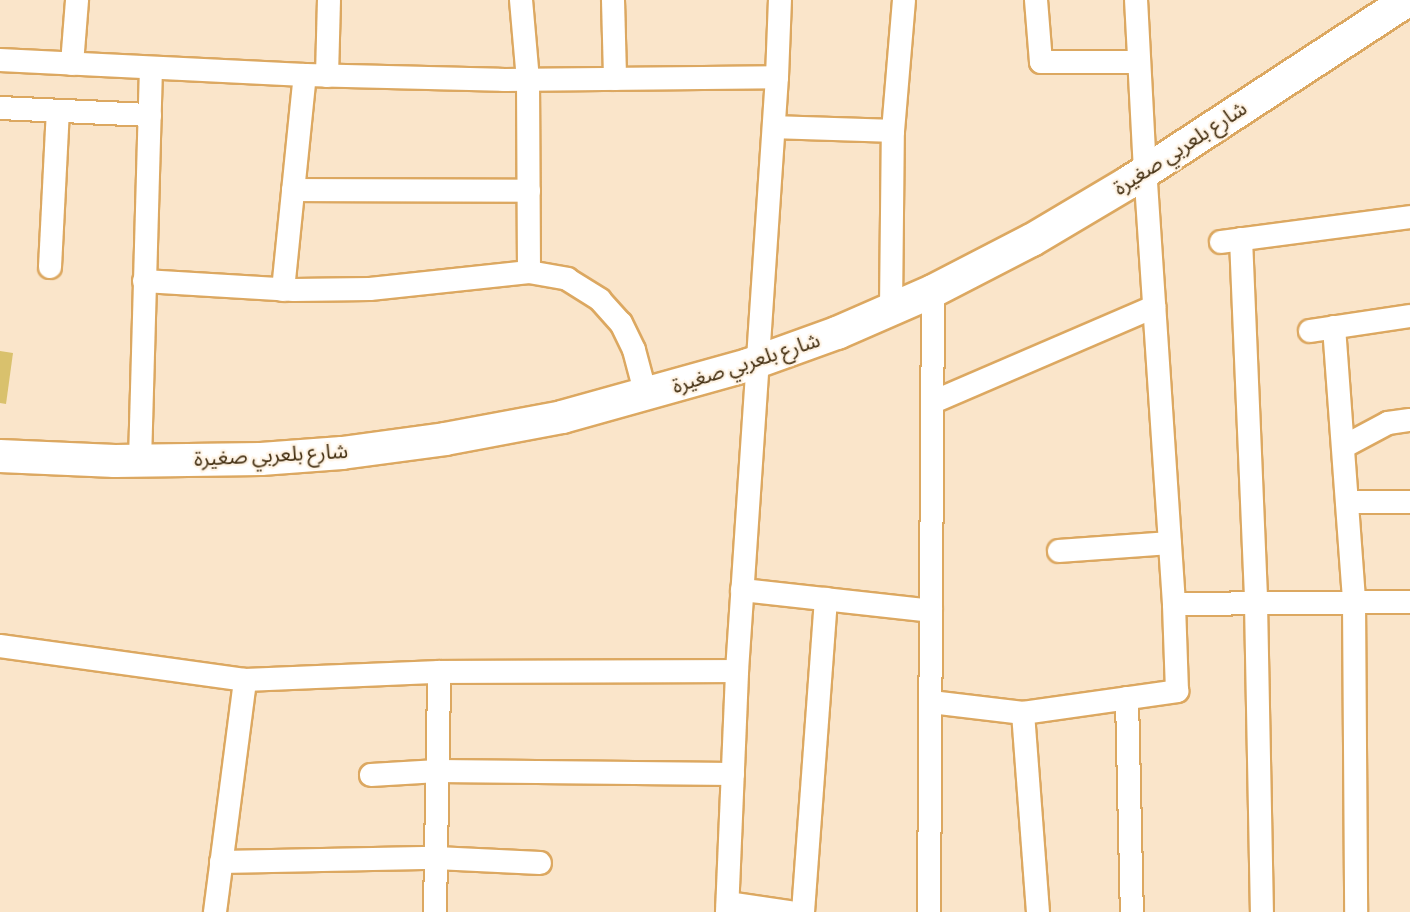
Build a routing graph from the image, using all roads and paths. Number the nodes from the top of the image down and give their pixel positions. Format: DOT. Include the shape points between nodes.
graph roads {
  1 [pos="77,0"];
  2 [pos="329,0"];
  3 [pos="522,0"];
  4 [pos="613,0"];
  5 [pos="780,0"];
  6 [pos="904,0"];
  7 [pos="1036,0"];
  8 [pos="1408,0"];
  9 [pos="1139,1"];
  10 [pos="0,60"];
  11 [pos="1139,62"];
  12 [pos="72,64"];
  13 [pos="151,68"];
  14 [pos="316,75"];
  15 [pos="777,77"];
  16 [pos="615,79"];
  17 [pos="528,80"];
  18 [pos="0,108"];
  19 [pos="58,111"];
  20 [pos="150,116"];
  21 [pos="774,127"];
  22 [pos="893,131"];
  23 [pos="1145,171"];
  24 [pos="293,190"];
  25 [pos="529,191"];
  26 [pos="1410,217"];
  27 [pos="50,267"];
  28 [pos="529,273"];
  29 [pos="144,281"];
  30 [pos="283,290"];
  31 [pos="933,291"];
  32 [pos="1154,307"];
  33 [pos="891,309"];
  34 [pos="1410,316"];
  35 [pos="1334,327"];
  36 [pos="1310,331"];
  37 [pos="759,361"];
  38 [pos="646,394"];
  39 [pos="933,402"];
  40 [pos="1410,420"];
  41 [pos="1343,447"];
  42 [pos="0,456"];
  43 [pos="140,461"];
  44 [pos="1347,502"];
  45 [pos="1410,502"];
  46 [pos="1170,543"];
  47 [pos="1059,551"];
  48 [pos="742,590"];
  49 [pos="826,600"];
  50 [pos="1354,602"];
  51 [pos="1410,602"];
  52 [pos="1256,603"];
  53 [pos="1174,604"];
  54 [pos="931,611"];
  55 [pos="0,646"];
  56 [pos="737,671"];
  57 [pos="440,672"];
  58 [pos="245,680"];
  59 [pos="1127,698"];
  60 [pos="930,702"];
  61 [pos="1023,713"];
  62 [pos="438,771"];
  63 [pos="733,774"];
  64 [pos="371,775"];
  65 [pos="436,858"];
  66 [pos="221,862"];
  67 [pos="540,863"];
  68 [pos="727,907"];
  69 [pos="214,912"];
  70 [pos="435,912"];
  71 [pos="789,912"];
  72 [pos="803,912"];
  73 [pos="929,912"];
  74 [pos="1038,912"];
  75 [pos="1132,912"];
  76 [pos="1262,912"];
  77 [pos="1356,912"];
  1 -- 12 [label="street"];
  2 -- 14 [label="street"];
  3 -- 17 [label="street"];
  4 -- 16 [label="street"];
  5 -- 15 [label="street"];
  6 -- 22 [label="street"];
  7 -- 11 [label="street" via="1041,63"];
  8 -- 23 [label="main road, شارع بلعربي صغيرة"];
  9 -- 11 [label="street"];
  10 -- 12 [label="street"];
  11 -- 23 [label="street"];
  12 -- 13 [label="street"];
  13 -- 14 [label="street"];
  13 -- 20 [label="street"];
  14 -- 17 [label="street"];
  14 -- 24 [label="street"];
  15 -- 16 [label="street"];
  15 -- 21 [label="street"];
  16 -- 17 [label="street"];
  17 -- 25 [label="street"];
  18 -- 19 [label="street"];
  19 -- 20 [label="street"];
  19 -- 27 [label="street"];
  20 -- 29 [label="street"];
  21 -- 22 [label="street"];
  21 -- 37 [label="street"];
  22 -- 33 [label="street"];
  23 -- 31 [label="main road, شارع بلعربي صغيرة" via="1032,240"];
  23 -- 32 [label="street"];
  24 -- 25 [label="street"];
  24 -- 30 [label="street"];
  25 -- 28 [label="street"];
  26 -- 52 [label="street" via="1231,241"];
  28 -- 30 [label="street" via="370,289"];
  28 -- 38 [label="street" via="567,279 607,308 630,341"];
  29 -- 30 [label="street"];
  29 -- 43 [label="street"];
  31 -- 33 [label="main road, شارع بلعربي صغيرة"];
  31 -- 39 [label="street"];
  32 -- 39 [label="street"];
  32 -- 46 [label="street"];
  33 -- 37 [label="main road, شارع بلعربي صغيرة"];
  34 -- 35 [label="street"];
  35 -- 36 [label="street"];
  35 -- 41 [label="street"];
  37 -- 38 [label="main road, شارع بلعربي صغيرة"];
  37 -- 48 [label="street"];
  38 -- 43 [label="main road, شارع بلعربي صغيرة" via="562,417 342,453"];
  39 -- 54 [label="street"];
  40 -- 41 [label="street" via="1388,423"];
  41 -- 44 [label="street"];
  42 -- 43 [label="main road, شارع بلعربي صغيرة"];
  44 -- 45 [label="street"];
  44 -- 50 [label="street"];
  46 -- 47 [label="street"];
  46 -- 53 [label="street"];
  48 -- 49 [label="street"];
  48 -- 56 [label="street"];
  49 -- 54 [label="street"];
  49 -- 72 [label="street"];
  50 -- 51 [label="street"];
  50 -- 52 [label="street"];
  50 -- 77 [label="street"];
  52 -- 53 [label="street"];
  52 -- 76 [label="street"];
  53 -- 59 [label="street" via="1177,691"];
  54 -- 60 [label="street"];
  55 -- 58 [label="street"];
  56 -- 57 [label="street"];
  56 -- 63 [label="street"];
  57 -- 58 [label="street"];
  57 -- 62 [label="street"];
  58 -- 66 [label="street"];
  59 -- 61 [label="street"];
  59 -- 75 [label="street"];
  60 -- 61 [label="street"];
  60 -- 73 [label="street"];
  61 -- 74 [label="street"];
  62 -- 63 [label="street"];
  62 -- 64 [label="street"];
  62 -- 65 [label="street"];
  63 -- 68 [label="street"];
  65 -- 66 [label="street"];
  65 -- 67 [label="street"];
  65 -- 70 [label="street"];
  66 -- 69 [label="street"];
  68 -- 71 [label="street"];
}
